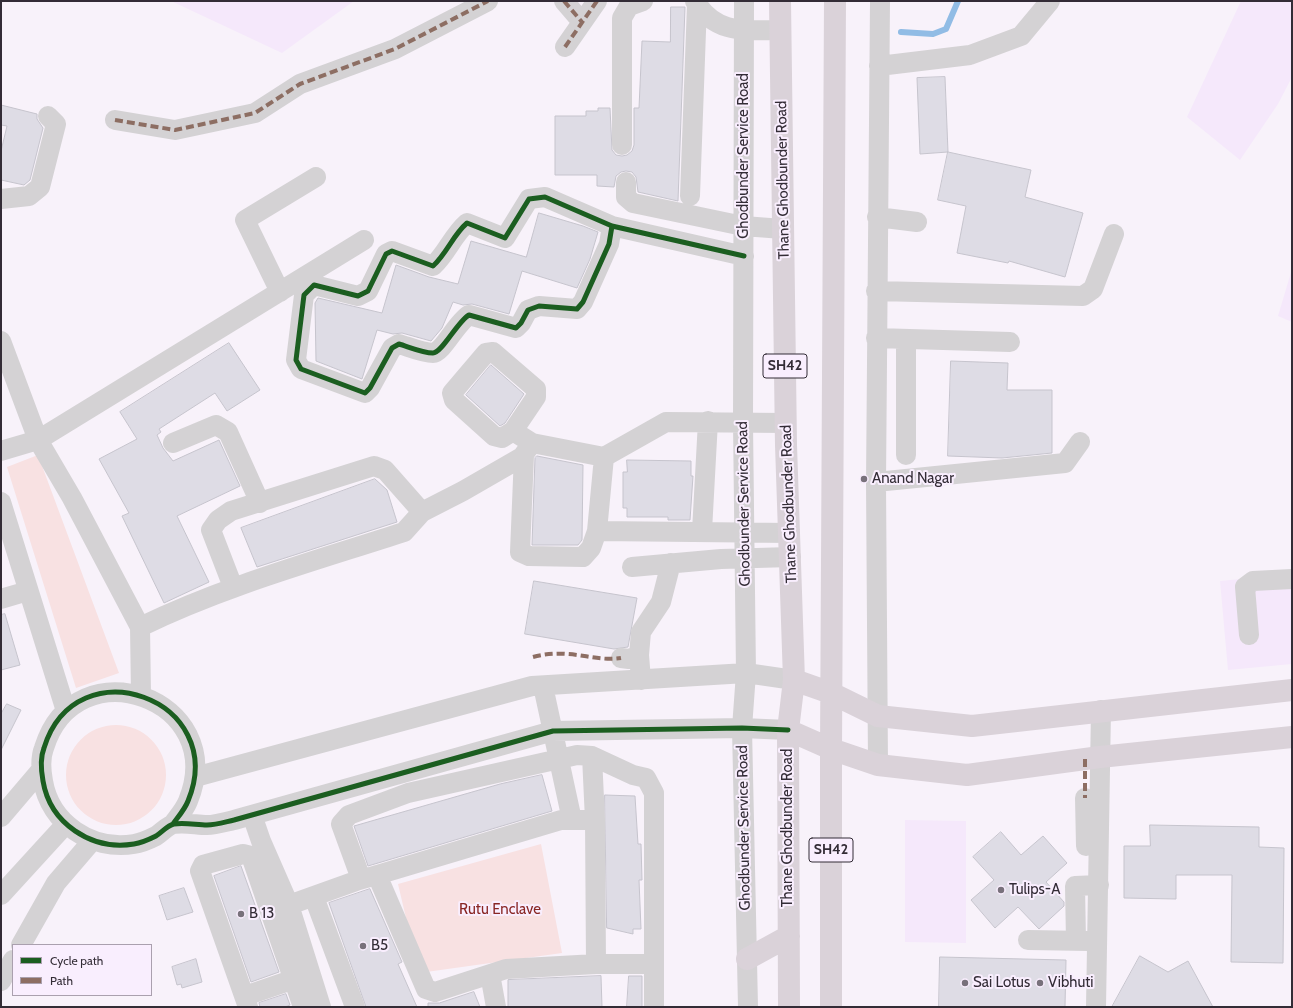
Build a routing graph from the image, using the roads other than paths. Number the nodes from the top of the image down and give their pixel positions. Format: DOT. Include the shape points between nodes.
graph roads {
  1 [pos="488,1"];
  2 [pos="564,1"];
  3 [pos="597,1"];
  4 [pos="643,1"];
  5 [pos="744,1"];
  6 [pos="780,1"];
  7 [pos="835,1"];
  8 [pos="880,1"];
  9 [pos="1050,1"];
  10 [pos="696,3"];
  11 [pos="582,22"];
  12 [pos="744,30"];
  13 [pos="780,30"];
  14 [pos="565,47"];
  15 [pos="879,66"];
  16 [pos="48,116"];
  17 [pos="115,120"];
  18 [pos="622,145"];
  19 [pos="316,177"];
  20 [pos="626,182"];
  21 [pos="690,196"];
  22 [pos="1,199"];
  23 [pos="877,217"];
  24 [pos="917,222"];
  25 [pos="612,226"];
  26 [pos="744,226"];
  27 [pos="783,228"];
  28 [pos="1114,234"];
  29 [pos="364,240"];
  30 [pos="744,256"];
  31 [pos="876,291"];
  32 [pos="280,292"];
  33 [pos="876,338"];
  34 [pos="906,339"];
  35 [pos="1,341"];
  36 [pos="1010,342"];
  37 [pos="708,421"];
  38 [pos="743,423"];
  39 [pos="786,423"];
  40 [pos="513,431"];
  41 [pos="38,440"];
  42 [pos="1080,442"];
  43 [pos="173,443"];
  44 [pos="528,449"];
  45 [pos="1,451"];
  46 [pos="906,454"];
  47 [pos="604,457"];
  48 [pos="876,482"];
  49 [pos="1,502"];
  50 [pos="260,503"];
  51 [pos="422,512"];
  52 [pos="598,531"];
  53 [pos="702,531"];
  54 [pos="744,532"];
  55 [pos="790,533"];
  56 [pos="791,557"];
  57 [pos="746,559"];
  58 [pos="671,563"];
  59 [pos="632,567"];
  60 [pos="1292,579"];
  61 [pos="233,587"];
  62 [pos="28,591"];
  63 [pos="1,599"];
  64 [pos="140,626"];
  65 [pos="1249,635"];
  66 [pos="746,673"];
  67 [pos="640,680"];
  68 [pos="794,680"];
  69 [pos="543,686"];
  70 [pos="1292,690"];
  71 [pos="832,693"];
  72 [pos="142,695"];
  73 [pos="1101,710"];
  74 [pos="66,711"];
  75 [pos="878,716"];
  76 [pos="742,728"];
  77 [pos="788,730"];
  78 [pos="553,731"];
  79 [pos="1292,737"];
  80 [pos="831,749"];
  81 [pos="592,756"];
  82 [pos="1100,757"];
  83 [pos="558,760"];
  84 [pos="878,765"];
  85 [pos="41,770"];
  86 [pos="195,777"];
  87 [pos="1085,798"];
  88 [pos="252,815"];
  89 [pos="1,817"];
  90 [pos="572,820"];
  91 [pos="594,820"];
  92 [pos="173,824"];
  93 [pos="65,825"];
  94 [pos="92,841"];
  95 [pos="377,875"];
  96 [pos="356,881"];
  97 [pos="1092,886"];
  98 [pos="1,896"];
  99 [pos="314,897"];
  100 [pos="289,905"];
  101 [pos="789,936"];
  102 [pos="1028,940"];
  103 [pos="1076,941"];
  104 [pos="1097,942"];
  105 [pos="22,944"];
  106 [pos="747,959"];
  107 [pos="12,962"];
  108 [pos="596,964"];
  109 [pos="654,964"];
  110 [pos="490,974"];
  111 [pos="302,976"];
  112 [pos="1,981"];
  113 [pos="246,1002"];
  114 [pos="303,1007"];
  115 [pos="321,1007"];
  116 [pos="355,1007"];
  117 [pos="496,1007"];
  118 [pos="654,1007"];
  119 [pos="748,1007"];
  120 [pos="789,1007"];
  121 [pos="831,1007"];
  122 [pos="1096,1007"];
  1 -- 17 [label="street" via="396,49 300,84 255,113 175,130"];
  2 -- 11 [label="street"];
  3 -- 11 [label="street"];
  4 -- 18 [label="street" via="629,6 622,18"];
  5 -- 12 [label="street, Ghodbunder Service Road"];
  6 -- 13 [label="main road, Thane Ghodbunder Road / SH42"];
  7 -- 71 [label="main road, SH42"];
  8 -- 15 [label="street"];
  9 -- 15 [label="street" via="1021,36 970,55"];
  10 -- 12 [label="street" via="703,14 721,26"];
  10 -- 21 [label="street"];
  11 -- 14 [label="street"];
  12 -- 13 [label="street"];
  12 -- 26 [label="street, Ghodbunder Service Road"];
  13 -- 27 [label="main road, Thane Ghodbunder Road / SH42"];
  15 -- 23 [label="street"];
  16 -- 22 [label="street" via="56,124 40,187 29,196"];
  19 -- 32 [label="street" via="245,220"];
  20 -- 26 [label="street" via="626,197 633,203"];
  23 -- 24 [label="street"];
  23 -- 31 [label="street"];
  25 -- 25 [label="street" via="545,197 529,199 504,238 467,223 458,231 441,259 433,266 392,250 386,254 368,291 358,296 314,285 304,296 296,360 301,369 365,393 392,348 400,344 434,353 440,350 462,320 469,315 516,328 528,310 539,306 577,310 583,302 608,244"];
  25 -- 30 [label="street"];
  26 -- 27 [label="street"];
  26 -- 30 [label="street, Ghodbunder Service Road"];
  27 -- 39 [label="main road, Thane Ghodbunder Road / SH42"];
  28 -- 31 [label="street" via="1094,289 1083,296"];
  29 -- 32 [label="street"];
  30 -- 38 [label="street, Ghodbunder Service Road"];
  31 -- 33 [label="street"];
  32 -- 41 [label="street"];
  33 -- 34 [label="street"];
  33 -- 48 [label="street"];
  34 -- 36 [label="street"];
  34 -- 46 [label="street"];
  35 -- 41 [label="street"];
  37 -- 38 [label="street"];
  37 -- 47 [label="street" via="666,422"];
  37 -- 53 [label="street"];
  38 -- 39 [label="street"];
  38 -- 54 [label="street, Ghodbunder Service Road"];
  39 -- 55 [label="main road, Thane Ghodbunder Road / SH42"];
  40 -- 44 [label="street"];
  41 -- 45 [label="street"];
  41 -- 64 [label="street"];
  42 -- 48 [label="street" via="1065,463"];
  43 -- 50 [label="street" via="216,425 228,432"];
  44 -- 47 [label="street"];
  44 -- 51 [label="street" via="462,491"];
  44 -- 52 [label="street" via="520,552 529,556 583,557 591,548"];
  47 -- 52 [label="street"];
  48 -- 75 [label="street"];
  49 -- 62 [label="street"];
  50 -- 51 [label="street" via="374,466 385,470"];
  50 -- 61 [label="street" via="231,511 218,520 211,530"];
  51 -- 61 [label="street" via="404,532"];
  52 -- 53 [label="street"];
  53 -- 54 [label="street"];
  54 -- 55 [label="street"];
  54 -- 57 [label="street, Ghodbunder Service Road"];
  55 -- 56 [label="main road, Thane Ghodbunder Road / SH42"];
  56 -- 57 [label="street"];
  56 -- 68 [label="main road, Thane Ghodbunder Road / SH42"];
  57 -- 58 [label="street"];
  57 -- 66 [label="street, Ghodbunder Service Road"];
  58 -- 59 [label="street"];
  58 -- 67 [label="street" via="661,602 641,632 630,657"];
  60 -- 65 [label="street" via="1253,581 1245,587"];
  61 -- 64 [label="street"];
  62 -- 63 [label="street"];
  62 -- 74 [label="street"];
  64 -- 72 [label="street"];
  66 -- 67 [label="street"];
  66 -- 68 [label="street"];
  66 -- 76 [label="street, Ghodbunder Service Road"];
  67 -- 69 [label="street"];
  68 -- 71 [label="main road"];
  68 -- 77 [label="main road, Thane Ghodbunder Road / SH42"];
  69 -- 78 [label="street"];
  69 -- 86 [label="street" via="532,686"];
  70 -- 73 [label="main road"];
  71 -- 75 [label="main road"];
  71 -- 80 [label="main road, SH42"];
  72 -- 74 [label="street" via="102,693 83,700"];
  72 -- 86 [label="street" via="165,707 183,726 194,751"];
  73 -- 75 [label="main road" via="972,726"];
  73 -- 82 [label="street"];
  74 -- 85 [label="street" via="52,728 43,748"];
  75 -- 84 [label="street"];
  76 -- 77 [label="street"];
  76 -- 78 [label="street"];
  76 -- 106 [label="street, Ghodbunder Service Road"];
  77 -- 80 [label="main road"];
  77 -- 101 [label="main road, Thane Ghodbunder Road / SH42"];
  78 -- 83 [label="street"];
  78 -- 88 [label="street"];
  79 -- 82 [label="main road"];
  80 -- 84 [label="main road"];
  80 -- 121 [label="main road, SH42"];
  81 -- 83 [label="street" via="577,755"];
  81 -- 91 [label="street"];
  81 -- 109 [label="street" via="633,775 646,778 654,793"];
  82 -- 84 [label="main road" via="967,775"];
  82 -- 97 [label="street"];
  83 -- 90 [label="street"];
  83 -- 96 [label="street" via="408,793 349,815 341,824 360,876"];
  85 -- 89 [label="street"];
  85 -- 93 [label="street" via="45,794"];
  86 -- 92 [label="street" via="188,802"];
  87 -- 97 [label="street"];
  88 -- 92 [label="street" via="209,825"];
  88 -- 100 [label="street"];
  90 -- 91 [label="street"];
  90 -- 95 [label="street" via="561,820"];
  91 -- 108 [label="street"];
  92 -- 94 [label="street" via="155,836 135,844 114,846"];
  93 -- 94 [label="street"];
  93 -- 98 [label="street"];
  94 -- 105 [label="street" via="56,883"];
  95 -- 96 [label="street"];
  95 -- 110 [label="street" via="426,989 435,992"];
  96 -- 99 [label="street"];
  97 -- 103 [label="street" via="1075,886"];
  97 -- 104 [label="street"];
  99 -- 100 [label="street"];
  99 -- 116 [label="street"];
  100 -- 111 [label="street"];
  101 -- 106 [label="main road"];
  101 -- 120 [label="main road, Thane Ghodbunder Road / SH42"];
  102 -- 103 [label="street"];
  103 -- 104 [label="street"];
  104 -- 122 [label="street"];
  106 -- 119 [label="street, Ghodbunder Service Road"];
  107 -- 112 [label="street"];
  108 -- 109 [label="street"];
  108 -- 110 [label="street" via="506,969"];
  109 -- 118 [label="street"];
  110 -- 117 [label="street"];
  111 -- 113 [label="street"];
  111 -- 113 [label="street" via="251,856 243,854 203,865 200,871"];
  111 -- 114 [label="street"];
  111 -- 115 [label="street"];
}
